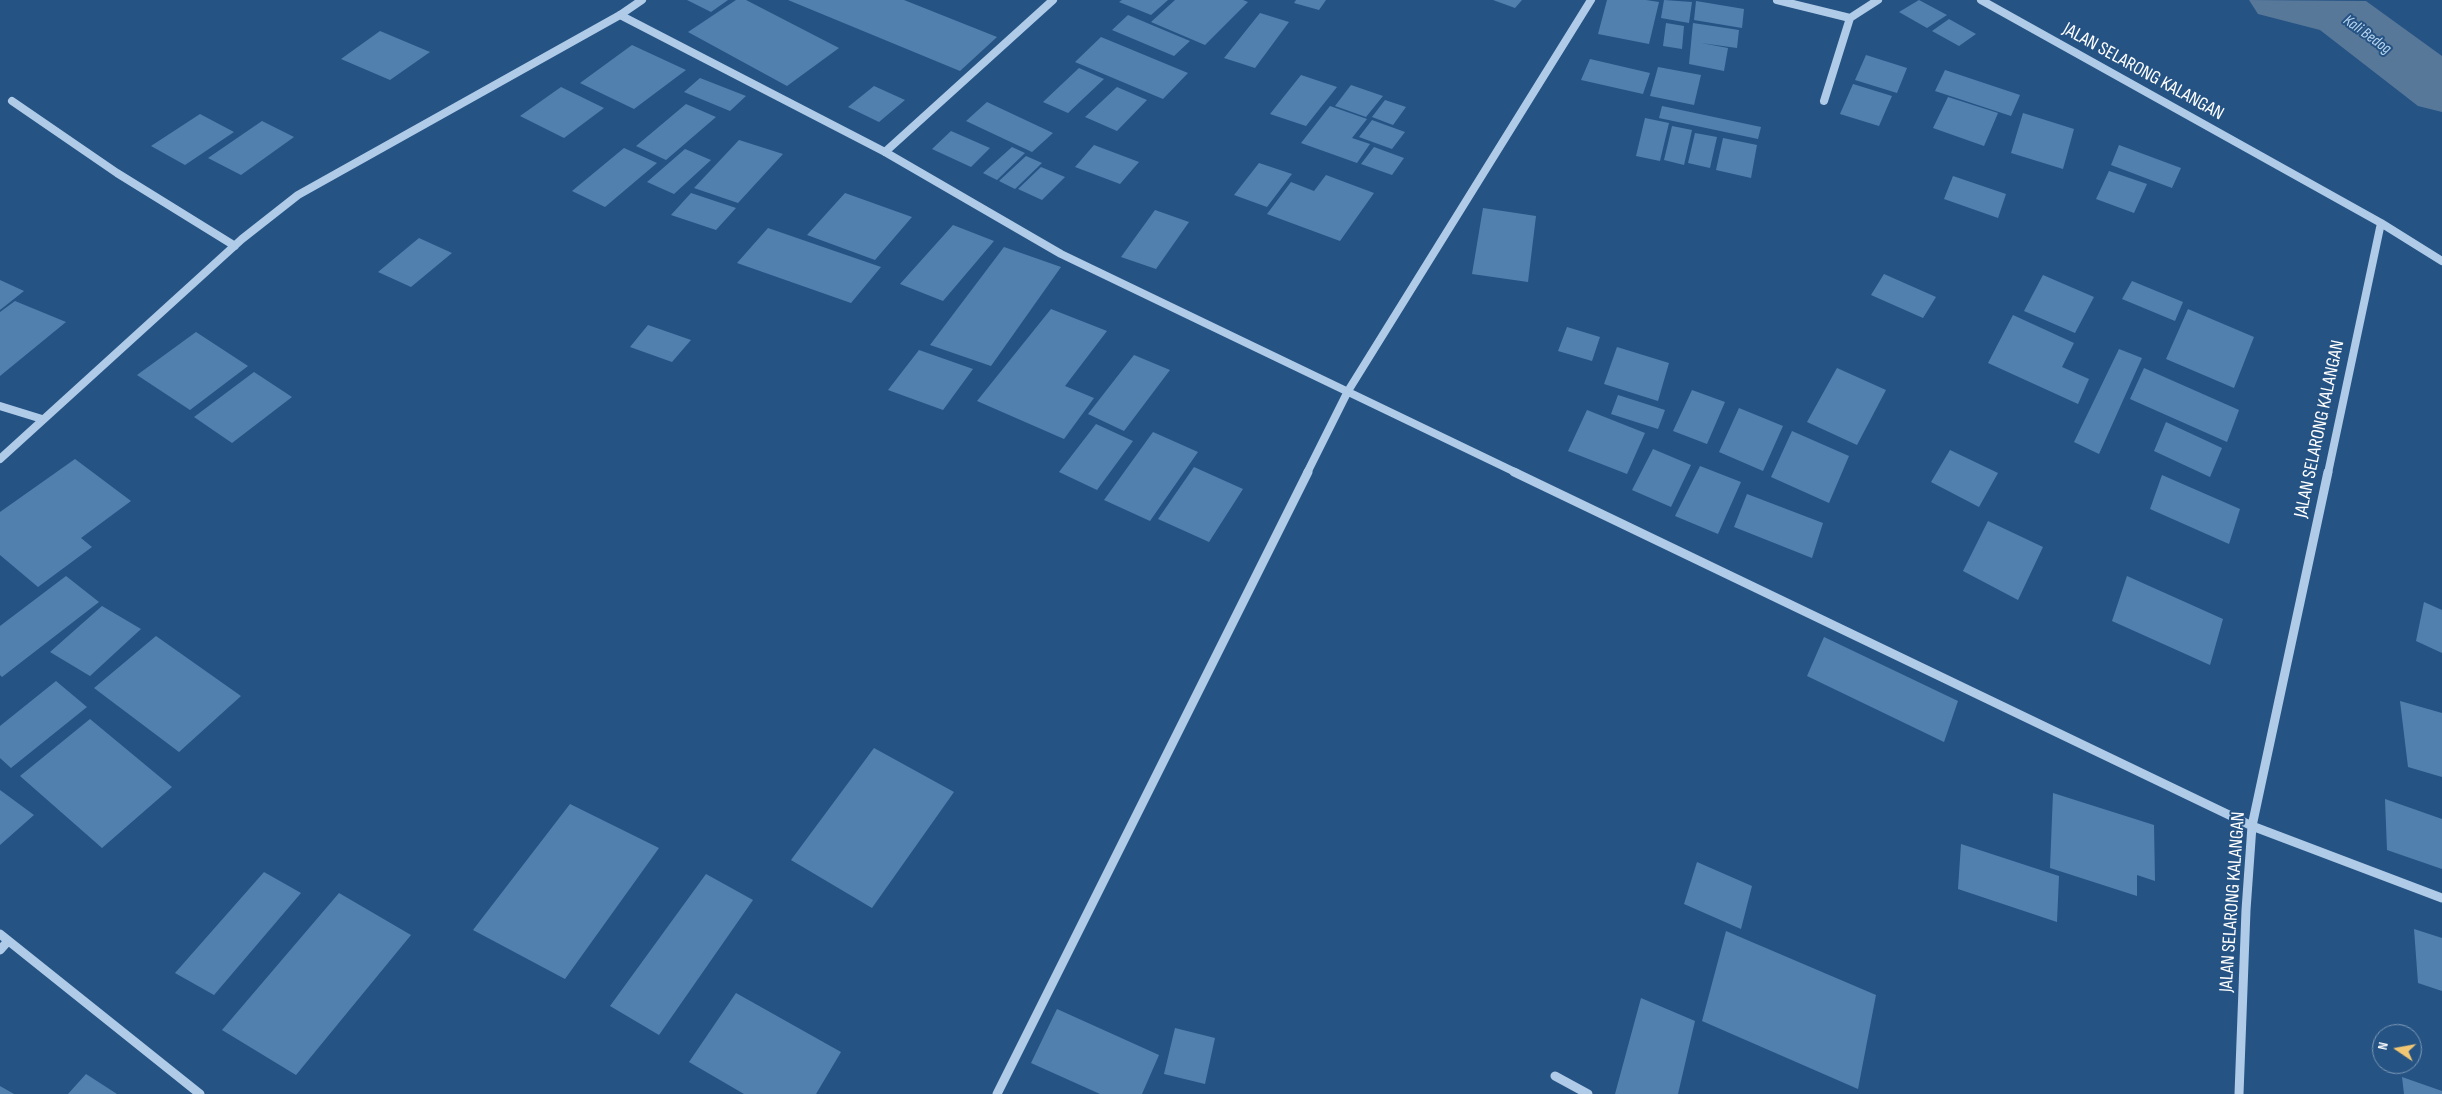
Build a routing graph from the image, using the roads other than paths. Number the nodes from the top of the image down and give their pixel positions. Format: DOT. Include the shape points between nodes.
graph roads {
  1 [pos="642,0"];
  2 [pos="1053,0"];
  3 [pos="1591,0"];
  4 [pos="1777,0"];
  5 [pos="1878,0"];
  6 [pos="1981,0"];
  7 [pos="620,15"];
  8 [pos="1850,18"];
  9 [pos="12,101"];
  10 [pos="1824,101"];
  11 [pos="885,152"];
  12 [pos="2381,223"];
  13 [pos="235,246"];
  14 [pos="2442,261"];
  15 [pos="1348,391"];
  16 [pos="0,406"];
  17 [pos="42,419"];
  18 [pos="0,459"];
  19 [pos="2252,826"];
  20 [pos="2442,898"];
  21 [pos="3,942"];
  22 [pos="1556,1076"];
  23 [pos="200,1094"];
  24 [pos="997,1094"];
  25 [pos="1588,1094"];
  26 [pos="2239,1094"];
  1 -- 7 [label="street"];
  2 -- 11 [label="street"];
  3 -- 15 [label="street"];
  4 -- 8 [label="street"];
  5 -- 8 [label="street"];
  6 -- 12 [label="street, JALAN SELARONG KALANGAN"];
  7 -- 11 [label="street"];
  7 -- 13 [label="street" via="298,195"];
  8 -- 10 [label="street"];
  9 -- 13 [label="street" via="117,174"];
  11 -- 15 [label="street" via="1061,254"];
  12 -- 14 [label="street"];
  12 -- 19 [label="street, JALAN SELARONG KALANGAN"];
  13 -- 17 [label="street"];
  15 -- 19 [label="street"];
  15 -- 24 [label="street"];
  16 -- 17 [label="street"];
  17 -- 18 [label="street"];
  19 -- 20 [label="street"];
  19 -- 26 [label="street, JALAN SELARONG KALANGAN"];
  21 -- 23 [label="street"];
  22 -- 25 [label="street"];
}
